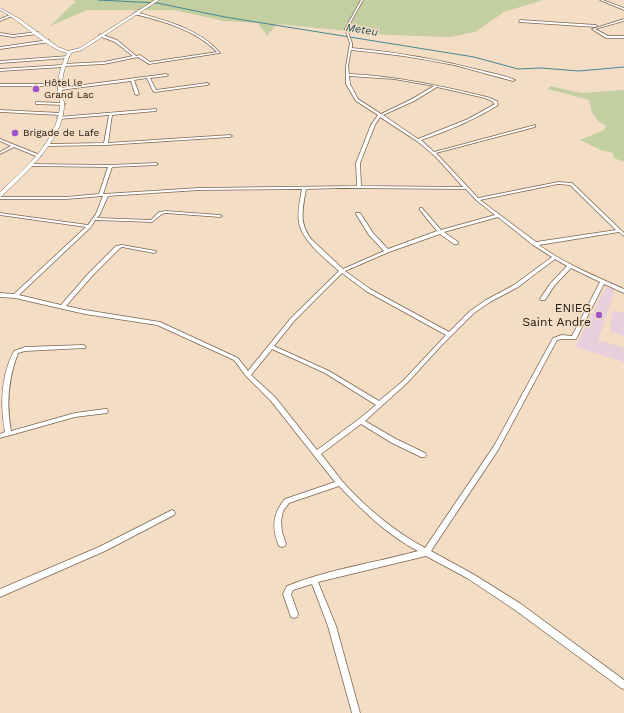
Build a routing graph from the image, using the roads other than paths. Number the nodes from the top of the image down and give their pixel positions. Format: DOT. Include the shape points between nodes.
graph roads {
  1 [pos="156,0"];
  2 [pos="362,0"];
  3 [pos="601,0"];
  4 [pos="0,9"];
  5 [pos="624,9"];
  6 [pos="135,13"];
  7 [pos="11,16"];
  8 [pos="0,20"];
  9 [pos="624,20"];
  10 [pos="520,21"];
  11 [pos="596,26"];
  12 [pos="37,33"];
  13 [pos="0,34"];
  14 [pos="100,35"];
  15 [pos="624,37"];
  16 [pos="49,41"];
  17 [pos="0,48"];
  18 [pos="350,48"];
  19 [pos="69,55"];
  20 [pos="136,57"];
  21 [pos="0,62"];
  22 [pos="63,66"];
  23 [pos="0,70"];
  24 [pos="348,75"];
  25 [pos="166,76"];
  26 [pos="148,78"];
  27 [pos="132,80"];
  28 [pos="513,80"];
  29 [pos="207,84"];
  30 [pos="0,85"];
  31 [pos="437,86"];
  32 [pos="61,87"];
  33 [pos="137,94"];
  34 [pos="37,103"];
  35 [pos="62,104"];
  36 [pos="155,110"];
  37 [pos="0,111"];
  38 [pos="111,115"];
  39 [pos="60,116"];
  40 [pos="379,116"];
  41 [pos="534,126"];
  42 [pos="230,136"];
  43 [pos="0,140"];
  44 [pos="418,140"];
  45 [pos="106,144"];
  46 [pos="48,145"];
  47 [pos="14,146"];
  48 [pos="0,153"];
  49 [pos="433,153"];
  50 [pos="39,156"];
  51 [pos="156,164"];
  52 [pos="31,165"];
  53 [pos="110,166"];
  54 [pos="359,187"];
  55 [pos="465,188"];
  56 [pos="304,189"];
  57 [pos="104,195"];
  58 [pos="0,196"];
  59 [pos="477,200"];
  60 [pos="421,209"];
  61 [pos="0,214"];
  62 [pos="358,214"];
  63 [pos="220,216"];
  64 [pos="497,216"];
  65 [pos="94,219"];
  66 [pos="89,226"];
  67 [pos="620,231"];
  68 [pos="440,232"];
  69 [pos="624,235"];
  70 [pos="456,243"];
  71 [pos="535,244"];
  72 [pos="387,251"];
  73 [pos="154,252"];
  74 [pos="554,258"];
  75 [pos="570,266"];
  76 [pos="342,271"];
  77 [pos="603,281"];
  78 [pos="624,291"];
  79 [pos="0,295"];
  80 [pos="15,296"];
  81 [pos="543,299"];
  82 [pos="62,307"];
  83 [pos="450,334"];
  84 [pos="271,346"];
  85 [pos="83,347"];
  86 [pos="248,375"];
  87 [pos="379,404"];
  88 [pos="105,411"];
  89 [pos="361,420"];
  90 [pos="8,434"];
  91 [pos="0,436"];
  92 [pos="317,454"];
  93 [pos="423,455"];
  94 [pos="340,483"];
  95 [pos="172,513"];
  96 [pos="282,544"];
  97 [pos="427,552"];
  98 [pos="314,580"];
  99 [pos="0,593"];
  100 [pos="294,614"];
  101 [pos="624,685"];
  102 [pos="356,713"];
  1 -- 6 [label="street"];
  2 -- 18 [label="street" via="346,28"];
  3 -- 5 [label="street"];
  4 -- 7 [label="street"];
  6 -- 14 [label="street"];
  6 -- 20 [label="street" via="172,25 208,42 218,53 149,63 140,56"];
  7 -- 8 [label="street"];
  7 -- 12 [label="street"];
  9 -- 11 [label="street"];
  10 -- 11 [label="street"];
  11 -- 15 [label="street" via="593,29 601,35"];
  12 -- 13 [label="street" via="13,36"];
  12 -- 16 [label="street"];
  14 -- 19 [label="street"];
  14 -- 20 [label="street" via="116,41"];
  16 -- 17 [label="street"];
  16 -- 19 [label="street"];
  18 -- 24 [label="street"];
  18 -- 28 [label="street" via="450,63"];
  19 -- 21 [label="street"];
  19 -- 22 [label="street"];
  20 -- 22 [label="street" via="104,63"];
  22 -- 23 [label="street"];
  22 -- 32 [label="street"];
  24 -- 31 [label="street" via="392,77"];
  24 -- 40 [label="street" via="352,94"];
  25 -- 26 [label="street"];
  26 -- 27 [label="street"];
  26 -- 29 [label="street" via="155,91"];
  27 -- 32 [label="street"];
  27 -- 33 [label="street"];
  30 -- 32 [label="street"];
  31 -- 40 [label="street"];
  31 -- 44 [label="street" via="494,100 497,104 452,128"];
  32 -- 35 [label="street"];
  34 -- 35 [label="street"];
  35 -- 39 [label="street"];
  36 -- 38 [label="street"];
  37 -- 39 [label="street"];
  38 -- 39 [label="street"];
  38 -- 45 [label="street"];
  39 -- 46 [label="street"];
  40 -- 44 [label="street"];
  40 -- 54 [label="street" via="358,163"];
  41 -- 49 [label="street"];
  42 -- 45 [label="street"];
  43 -- 47 [label="street"];
  44 -- 49 [label="street"];
  45 -- 46 [label="street"];
  46 -- 50 [label="street"];
  47 -- 48 [label="street"];
  47 -- 50 [label="street"];
  49 -- 55 [label="street"];
  50 -- 52 [label="street"];
  51 -- 53 [label="street"];
  52 -- 53 [label="street"];
  52 -- 58 [label="street"];
  53 -- 57 [label="street"];
  54 -- 55 [label="street"];
  54 -- 56 [label="street"];
  55 -- 59 [label="street"];
  56 -- 57 [label="street" via="192,190"];
  56 -- 76 [label="street" via="300,205 303,232"];
  57 -- 58 [label="street" via="66,198"];
  57 -- 65 [label="street"];
  59 -- 64 [label="street"];
  59 -- 67 [label="street" via="558,183 571,184"];
  60 -- 68 [label="street"];
  61 -- 66 [label="street"];
  62 -- 72 [label="street" via="371,234"];
  63 -- 65 [label="street" via="166,212 152,221"];
  64 -- 68 [label="street"];
  64 -- 71 [label="street"];
  65 -- 66 [label="street"];
  66 -- 80 [label="street"];
  67 -- 69 [label="street"];
  67 -- 71 [label="street"];
  68 -- 70 [label="street"];
  68 -- 72 [label="street"];
  71 -- 74 [label="street"];
  72 -- 76 [label="street"];
  73 -- 82 [label="street" via="118,247"];
  74 -- 75 [label="street"];
  74 -- 83 [label="street" via="516,286 472,312"];
  75 -- 77 [label="street"];
  75 -- 81 [label="street"];
  76 -- 83 [label="street" via="368,290"];
  76 -- 84 [label="street" via="293,319"];
  77 -- 78 [label="street"];
  77 -- 97 [label="street" via="574,338 555,339 496,448"];
  79 -- 80 [label="street"];
  80 -- 82 [label="street"];
  82 -- 86 [label="street" via="158,323 236,359"];
  83 -- 87 [label="street" via="405,382"];
  84 -- 86 [label="street"];
  84 -- 87 [label="street" via="328,372"];
  85 -- 90 [label="street" via="25,349 16,352 5,383 4,415"];
  86 -- 92 [label="street" via="273,399"];
  87 -- 89 [label="street"];
  88 -- 90 [label="street" via="75,415"];
  89 -- 92 [label="street"];
  89 -- 93 [label="street" via="394,441"];
  90 -- 91 [label="street"];
  92 -- 94 [label="street"];
  94 -- 96 [label="street" via="287,501 282,506 277,522"];
  94 -- 97 [label="street" via="390,530"];
  95 -- 99 [label="street" via="102,549"];
  97 -- 98 [label="street"];
  97 -- 101 [label="street" via="518,607"];
  98 -- 100 [label="street" via="292,587 288,591"];
  98 -- 102 [label="street" via="332,626"];
}
